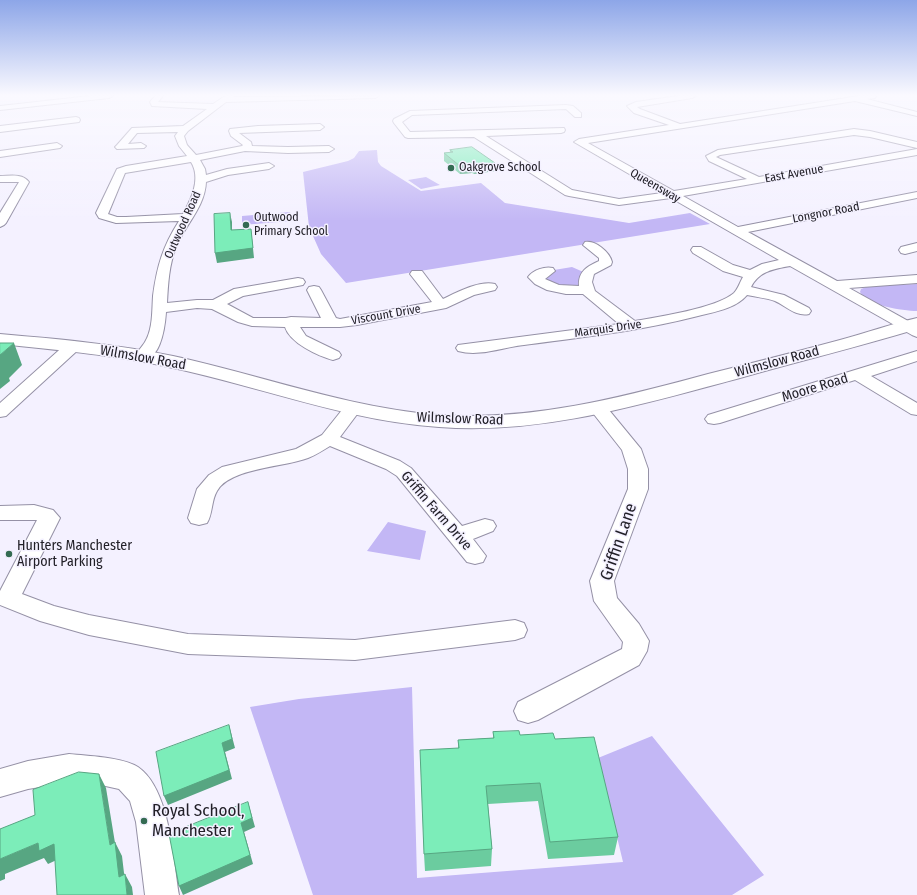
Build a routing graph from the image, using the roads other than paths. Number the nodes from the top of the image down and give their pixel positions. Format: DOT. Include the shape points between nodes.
graph roads {
  1 [pos="128,138"];
  2 [pos="178,138"];
  3 [pos="240,138"];
  4 [pos="480,138"];
  5 [pos="573,138"];
  6 [pos="817,138"];
  7 [pos="886,138"];
  8 [pos="917,145"];
  9 [pos="57,146"];
  10 [pos="141,146"];
  11 [pos="245,148"];
  12 [pos="329,149"];
  13 [pos="917,152"];
  14 [pos="0,154"];
  15 [pos="194,158"];
  16 [pos="269,166"];
  17 [pos="0,179"];
  18 [pos="201,180"];
  19 [pos="758,180"];
  20 [pos="671,195"];
  21 [pos="914,197"];
  22 [pos="186,217"];
  23 [pos="0,223"];
  24 [pos="735,231"];
  25 [pos="589,245"];
  26 [pos="697,250"];
  27 [pos="791,262"];
  28 [pos="548,271"];
  29 [pos="417,274"];
  30 [pos="752,275"];
  31 [pos="917,279"];
  32 [pos="298,282"];
  33 [pos="834,286"];
  34 [pos="490,287"];
  35 [pos="314,290"];
  36 [pos="586,290"];
  37 [pos="744,290"];
  38 [pos="215,305"];
  39 [pos="441,305"];
  40 [pos="160,308"];
  41 [pos="804,311"];
  42 [pos="291,321"];
  43 [pos="330,323"];
  44 [pos="631,326"];
  45 [pos="913,327"];
  46 [pos="0,339"];
  47 [pos="73,346"];
  48 [pos="464,348"];
  49 [pos="334,356"];
  50 [pos="917,356"];
  51 [pos="142,357"];
  52 [pos="858,375"];
  53 [pos="352,408"];
  54 [pos="598,408"];
  55 [pos="917,410"];
  56 [pos="0,412"];
  57 [pos="714,419"];
  58 [pos="329,439"];
  59 [pos="0,513"];
  60 [pos="199,518"];
  61 [pos="485,526"];
  62 [pos="458,536"];
  63 [pos="475,556"];
  64 [pos="515,630"];
  65 [pos="528,711"];
  66 [pos="0,783"];
  67 [pos="162,895"];
  1 -- 10 [label="street" via="120,147"];
  2 -- 15 [label="street, Outwood Road"];
  3 -- 11 [label="street" via="248,144"];
  4 -- 20 [label="street, East Avenue" via="521,169 575,196 620,202"];
  5 -- 20 [label="street, Queensway"];
  6 -- 19 [label="street" via="711,156 712,159"];
  7 -- 8 [label="street"];
  9 -- 14 [label="street"];
  11 -- 12 [label="street"];
  11 -- 15 [label="street"];
  13 -- 19 [label="street, East Avenue"];
  15 -- 18 [label="street, Outwood Road" via="199,167"];
  15 -- 22 [label="street" via="121,171 102,213 103,216 116,220"];
  16 -- 18 [label="street" via="227,172"];
  17 -- 23 [label="street" via="18,178 24,182"];
  18 -- 22 [label="street, Outwood Road" via="197,200"];
  19 -- 20 [label="street, East Avenue"];
  20 -- 24 [label="street, Queensway"];
  21 -- 24 [label="street, Longnor Road"];
  22 -- 40 [label="street, Outwood Road" via="166,260"];
  24 -- 27 [label="street, Queensway"];
  25 -- 36 [label="street" via="605,257 606,262 588,274"];
  26 -- 30 [label="street" via="728,268"];
  27 -- 30 [label="street" via="769,267"];
  27 -- 33 [label="street, Queensway"];
  28 -- 36 [label="street" via="536,277 542,283 563,289"];
  29 -- 39 [label="street, Viscount Drive"];
  30 -- 37 [label="street, Marquis Drive"];
  31 -- 33 [label="street" via="856,282"];
  32 -- 38 [label="street" via="240,292"];
  33 -- 45 [label="street, Queensway"];
  34 -- 39 [label="street, Viscount Drive" via="469,292"];
  35 -- 43 [label="street"];
  36 -- 44 [label="street"];
  37 -- 41 [label="street" via="779,298"];
  37 -- 44 [label="street, Marquis Drive" via="735,299 717,306 669,320"];
  38 -- 40 [label="street, Viscount Drive"];
  38 -- 42 [label="street, Viscount Drive" via="252,322"];
  39 -- 43 [label="street, Viscount Drive" via="357,321"];
  40 -- 51 [label="street, Outwood Road" via="155,338"];
  42 -- 43 [label="street, Viscount Drive"];
  42 -- 49 [label="street" via="294,331 301,339"];
  44 -- 48 [label="street, Marquis Drive"];
  45 -- 54 [label="main road, Wilmslow Road"];
  46 -- 47 [label="main road, Wilmslow Road"];
  47 -- 51 [label="main road, Wilmslow Road"];
  47 -- 56 [label="street"];
  50 -- 52 [label="street, Moore Road"];
  51 -- 53 [label="main road, Wilmslow Road" via="199,368"];
  52 -- 55 [label="street"];
  52 -- 57 [label="street, Moore Road"];
  53 -- 54 [label="main road, Wilmslow Road" via="434,421 478,422 512,421"];
  53 -- 58 [label="street"];
  54 -- 65 [label="street, Griffin Lane" via="631,449 638,469 638,489 602,581 606,601 636,641 634,651 630,658"];
  58 -- 60 [label="street" via="302,454 229,471 216,479 207,489"];
  58 -- 62 [label="street, Griffin Farm Drive" via="393,464 404,472"];
  59 -- 64 [label="street" via="40,512 49,518 8,598 49,614 89,625 188,644 355,650"];
  61 -- 62 [label="street"];
  62 -- 63 [label="street, Griffin Farm Drive"];
  66 -- 67 [label="street" via="69,768 127,777 143,793 152,822"];
}
